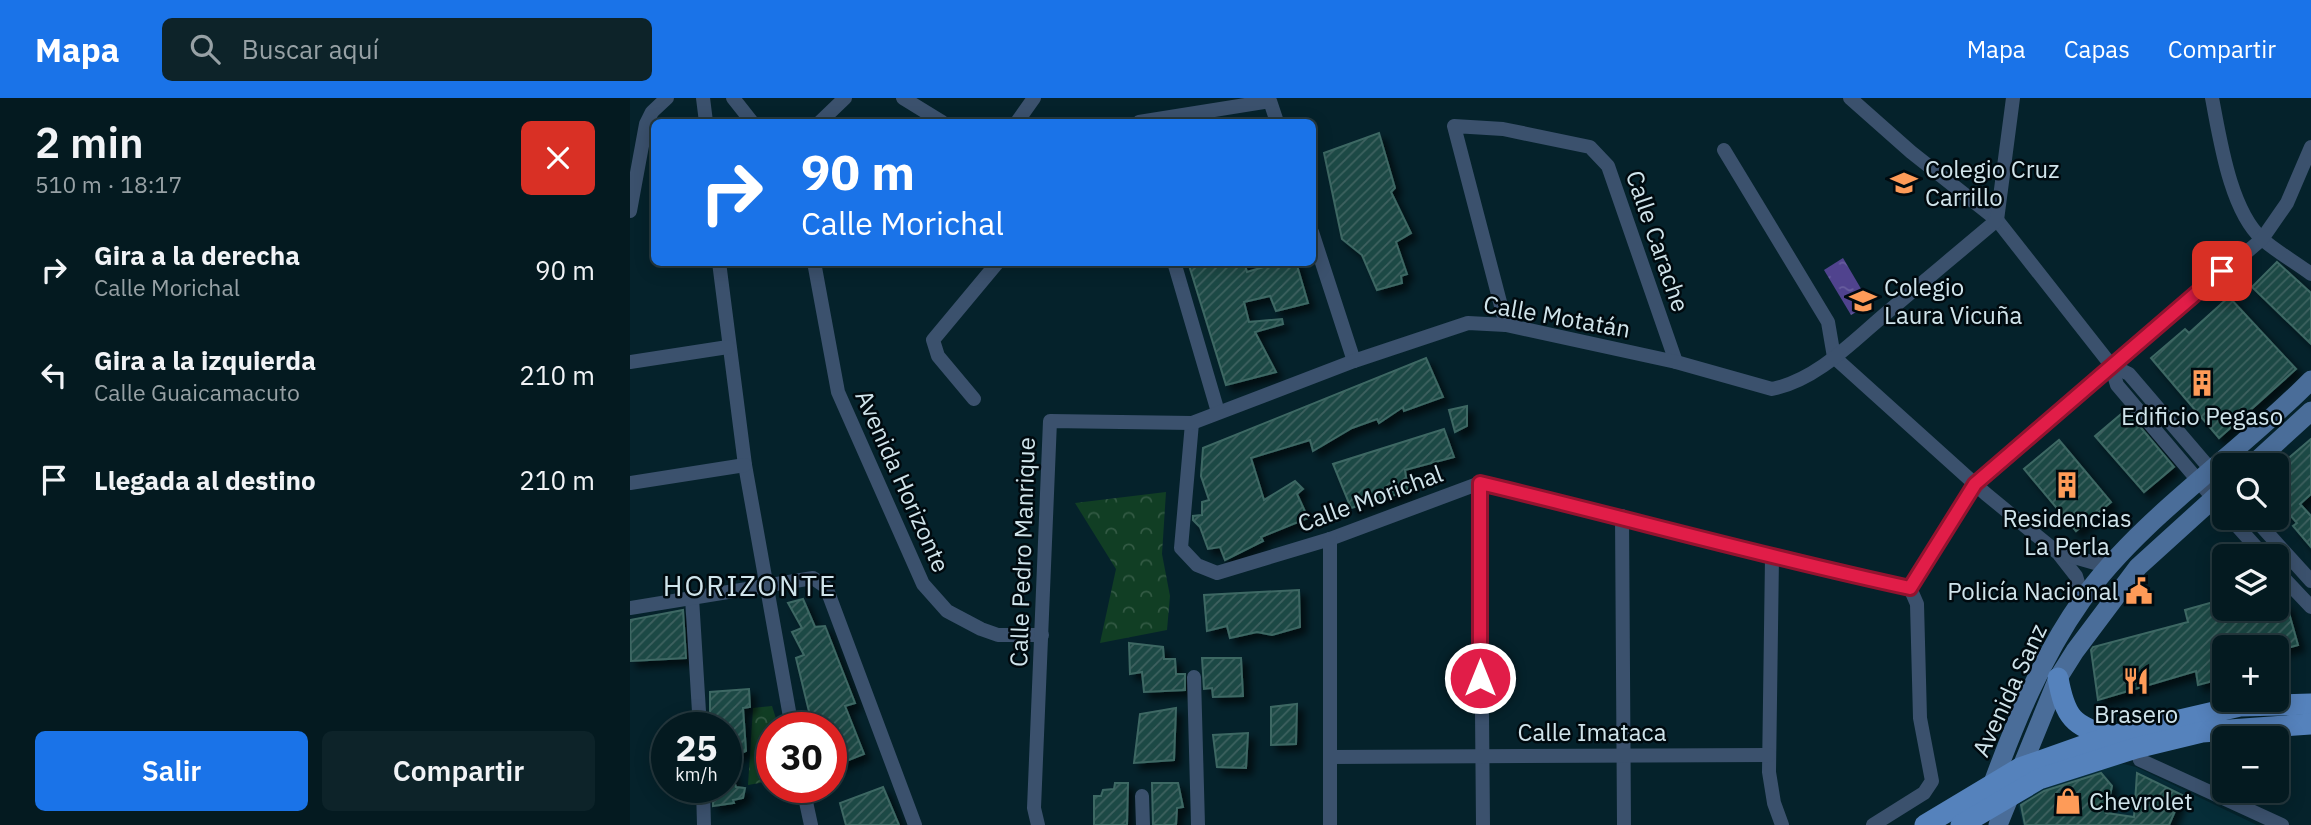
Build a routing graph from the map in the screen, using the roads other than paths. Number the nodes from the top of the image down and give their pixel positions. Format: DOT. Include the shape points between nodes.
graph roads {
  1 [pos="667,98"];
  2 [pos="703,98"];
  3 [pos="733,98"];
  4 [pos="845,98"];
  5 [pos="903,98"];
  6 [pos="1034,98"];
  7 [pos="1850,98"];
  8 [pos="2013,98"];
  9 [pos="2212,98"];
  10 [pos="706,119"];
  11 [pos="750,119"];
  12 [pos="823,119"];
  13 [pos="937,119"];
  14 [pos="1019,119"];
  15 [pos="1158,119"];
  16 [pos="1276,119"];
  17 [pos="2311,147"];
  18 [pos="1724,150"];
  19 [pos="630,211"];
  20 [pos="1997,220"];
  21 [pos="2262,239"];
  22 [pos="1316,244"];
  23 [pos="719,266"];
  24 [pos="815,266"];
  25 [pos="994,266"];
  26 [pos="1175,266"];
  27 [pos="2311,274"];
  28 [pos="1506,325"];
  29 [pos="728,347"];
  30 [pos="1834,357"];
  31 [pos="1354,361"];
  32 [pos="630,362"];
  33 [pos="1676,362"];
  34 [pos="2111,365"];
  35 [pos="2311,380"];
  36 [pos="974,399"];
  37 [pos="2311,411"];
  38 [pos="1218,412"];
  39 [pos="1192,423"];
  40 [pos="2247,453"];
  41 [pos="2265,453"];
  42 [pos="745,465"];
  43 [pos="630,483"];
  44 [pos="1480,483"];
  45 [pos="1975,484"];
  46 [pos="2212,485"];
  47 [pos="2212,492"];
  48 [pos="2212,493"];
  49 [pos="1622,516"];
  50 [pos="2241,530"];
  51 [pos="2265,530"];
  52 [pos="1330,539"];
  53 [pos="2253,544"];
  54 [pos="2059,552"];
  55 [pos="1772,557"];
  56 [pos="2116,559"];
  57 [pos="2311,581"];
  58 [pos="2289,584"];
  59 [pos="768,585"];
  60 [pos="1910,588"];
  61 [pos="692,598"];
  62 [pos="2083,599"];
  63 [pos="2311,607"];
  64 [pos="630,608"];
  65 [pos="1042,635"];
  66 [pos="1194,677"];
  67 [pos="2058,678"];
  68 [pos="2306,701"];
  69 [pos="699,712"];
  70 [pos="789,712"];
  71 [pos="2311,724"];
  72 [pos="2111,736"];
  73 [pos="2136,748"];
  74 [pos="1481,754"];
  75 [pos="1769,755"];
  76 [pos="1623,756"];
  77 [pos="1330,757"];
  78 [pos="2020,768"];
  79 [pos="2001,789"];
  80 [pos="1142,796"];
  81 [pos="703,803"];
  82 [pos="806,803"];
  83 [pos="1986,820"];
  84 [pos="704,825"];
  85 [pos="811,825"];
  86 [pos="915,825"];
  87 [pos="1038,825"];
  88 [pos="1143,825"];
  89 [pos="1198,825"];
  90 [pos="1330,825"];
  91 [pos="1483,825"];
  92 [pos="1624,825"];
  93 [pos="1782,825"];
  94 [pos="1873,825"];
  95 [pos="1925,825"];
  96 [pos="1961,825"];
  97 [pos="2282,825"];
  1 -- 19 [label="street" via="646,124"];
  2 -- 10 [label="street"];
  3 -- 11 [label="street"];
  4 -- 12 [label="street"];
  5 -- 13 [label="street"];
  6 -- 14 [label="street"];
  7 -- 20 [label="street"];
  8 -- 20 [label="street"];
  9 -- 21 [label="street" via="2237,199"];
  15 -- 16 [label="street" via="1270,101"];
  17 -- 21 [label="street" via="2287,203"];
  18 -- 30 [label="street" via="1828,322"];
  20 -- 30 [label="street, Calle Motatán"];
  20 -- 34 [label="street"];
  21 -- 27 [label="street"];
  21 -- 34 [label="street"];
  22 -- 31 [label="street"];
  23 -- 29 [label="street"];
  24 -- 65 [label="street, Avenida Horizonte" via="838,392 923,584 947,611 981,629 998,635"];
  25 -- 36 [label="street" via="933,340 938,356"];
  26 -- 38 [label="street"];
  28 -- 31 [label="street, Calle Motatán" via="1468,323"];
  28 -- 33 [label="street, Calle Motatán"];
  28 -- 33 [label="street, Calle Carache" via="1454,126 1503,129 1590,147 1608,166"];
  29 -- 32 [label="street"];
  29 -- 42 [label="street"];
  30 -- 33 [label="street, Calle Motatán" via="1803,379 1772,389"];
  30 -- 45 [label="street"];
  31 -- 38 [label="street, Calle Motatán"];
  34 -- 45 [label="street"];
  34 -- 46 [label="street" via="2117,385"];
  35 -- 40 [label="street, Avenida Sanz"];
  37 -- 41 [label="street"];
  38 -- 39 [label="street, Calle Motatán"];
  39 -- 52 [label="street, Calle Morichal" via="1181,548 1197,565 1217,573"];
  39 -- 65 [label="street, Calle Pedro Manrique" via="1051,421"];
  42 -- 43 [label="street"];
  42 -- 59 [label="street"];
  44 -- 49 [label="street, Calle Morichal"];
  44 -- 52 [label="street, Calle Morichal"];
  44 -- 74 [label="street"];
  45 -- 54 [label="street"];
  45 -- 60 [label="street"];
  47 -- 56 [label="street, Avenida Sanz"];
  48 -- 67 [label="street, Avenida Sanz" via="2138,567"];
  49 -- 55 [label="street, Calle Morichal"];
  49 -- 76 [label="street"];
  50 -- 53 [label="street"];
  51 -- 57 [label="street"];
  52 -- 77 [label="street"];
  54 -- 56 [label="street" via="2095,563"];
  54 -- 62 [label="street" via="2076,576"];
  55 -- 60 [label="street, Calle Morichal"];
  55 -- 75 [label="street"];
  56 -- 62 [label="street, Avenida Sanz"];
  58 -- 63 [label="street"];
  59 -- 61 [label="street"];
  59 -- 70 [label="street"];
  59 -- 86 [label="street" via="813,578 826,587"];
  60 -- 94 [label="street" via="1917,604 1920,718 1932,781 1924,793"];
  61 -- 64 [label="street"];
  61 -- 69 [label="street"];
  62 -- 79 [label="street, Avenida Sanz" via="2044,660"];
  65 -- 87 [label="street, Calle Pedro Manrique" via="1034,808"];
  66 -- 89 [label="street"];
  67 -- 72 [label="main road" via="2064,705 2074,721"];
  67 -- 78 [label="street, Avenida Sanz"];
  68 -- 72 [label="main road" via="2240,706"];
  71 -- 73 [label="main road" via="2202,732"];
  72 -- 78 [label="main road"];
  73 -- 79 [label="main road"];
  73 -- 97 [label="street" via="2140,760"];
  74 -- 76 [label="street, Calle Imataca"];
  74 -- 77 [label="street, Calle Imataca"];
  74 -- 91 [label="street"];
  75 -- 76 [label="street, Calle Imataca"];
  75 -- 93 [label="street" via="1774,803"];
  76 -- 92 [label="street"];
  77 -- 90 [label="street"];
  78 -- 79 [label="main road"];
  79 -- 83 [label="main road"];
  79 -- 95 [label="main road"];
  80 -- 88 [label="street"];
  81 -- 84 [label="street"];
  82 -- 85 [label="street"];
  83 -- 96 [label="main road"];
}
